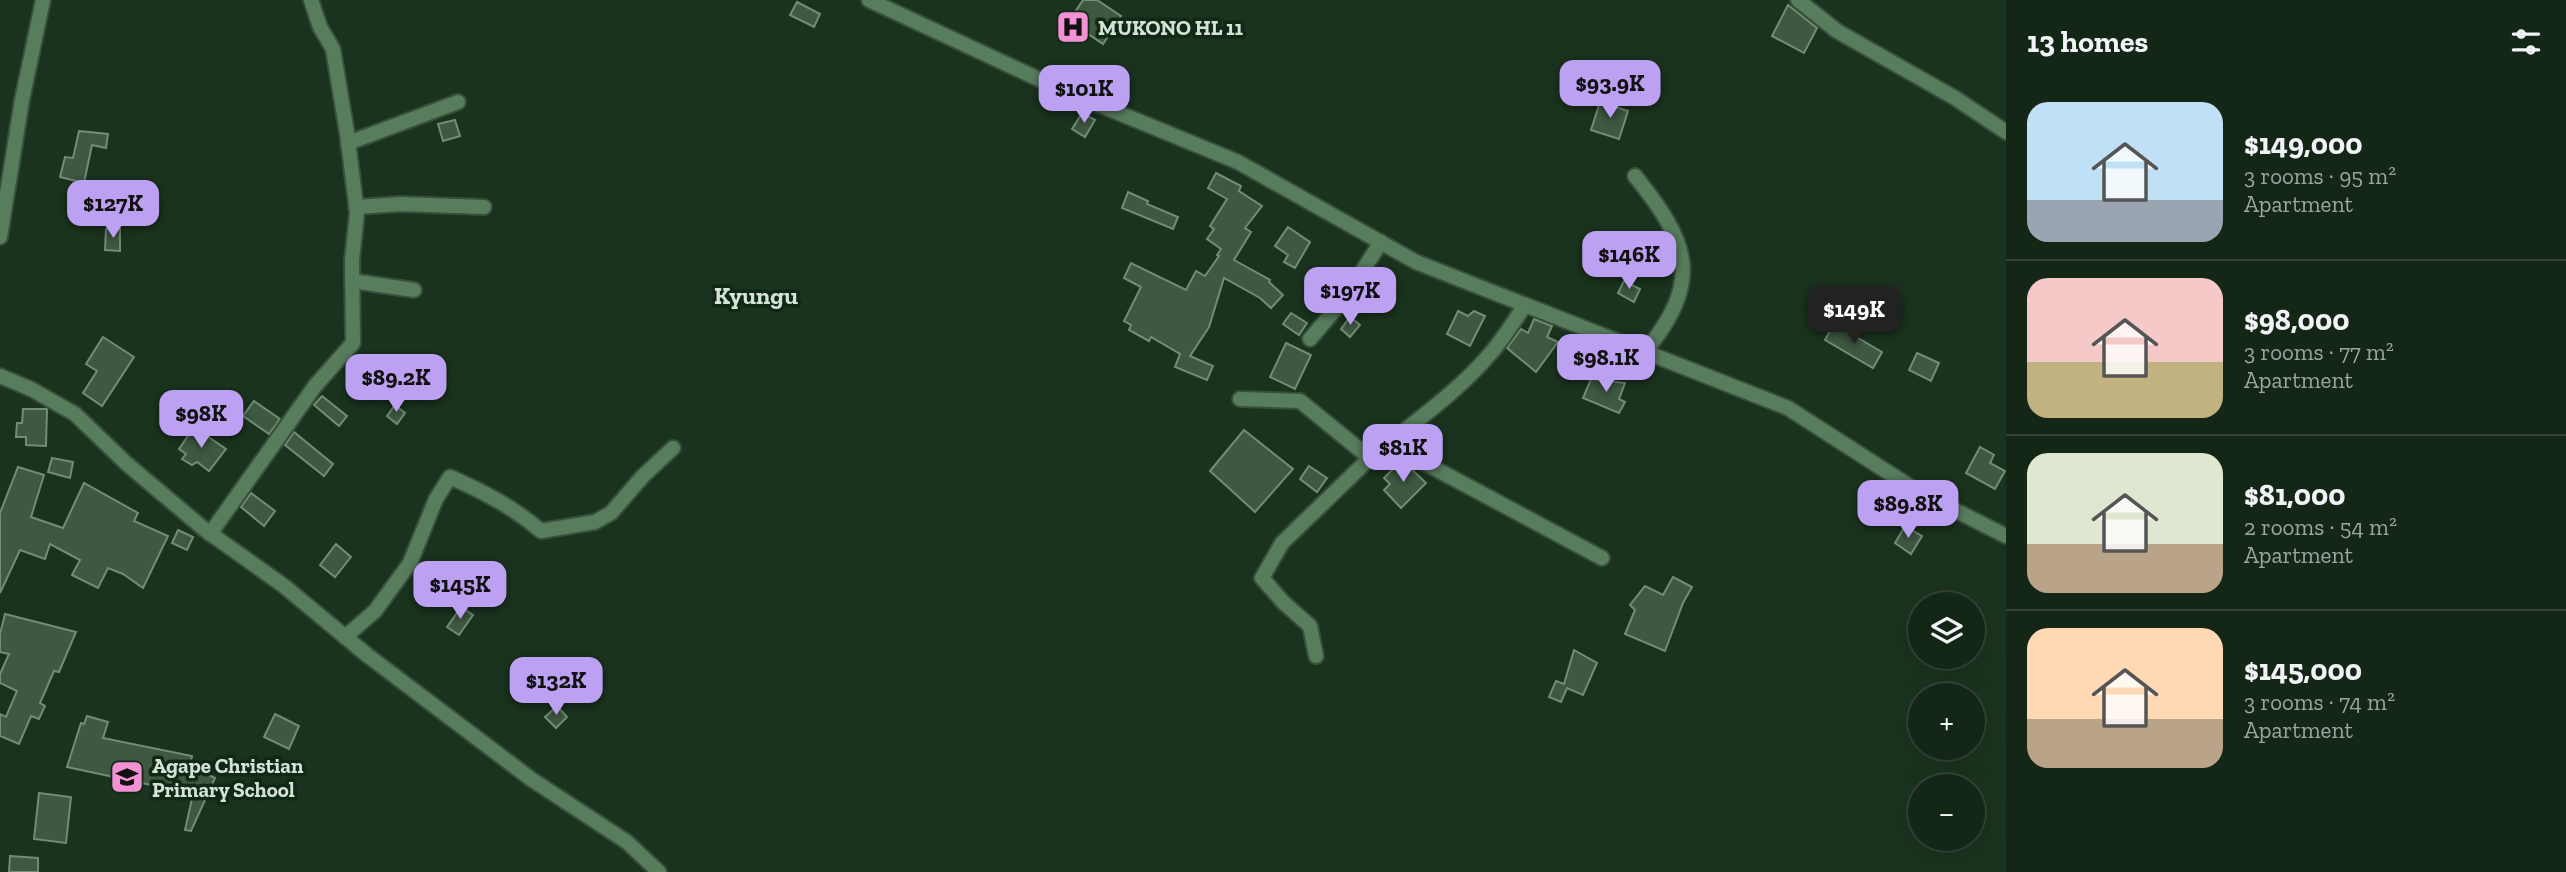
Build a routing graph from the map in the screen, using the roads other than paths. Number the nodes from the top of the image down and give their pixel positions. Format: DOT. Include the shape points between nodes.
graph roads {
  1 [pos="43,0"];
  2 [pos="311,0"];
  3 [pos="869,0"];
  4 [pos="1798,0"];
  5 [pos="458,103"];
  6 [pos="2006,132"];
  7 [pos="348,144"];
  8 [pos="1635,176"];
  9 [pos="4,186"];
  10 [pos="356,207"];
  11 [pos="484,207"];
  12 [pos="0,237"];
  13 [pos="1381,242"];
  14 [pos="352,281"];
  15 [pos="414,290"];
  16 [pos="1525,305"];
  17 [pos="1310,339"];
  18 [pos="1644,353"];
  19 [pos="0,376"];
  20 [pos="1240,399"];
  21 [pos="1392,441"];
  22 [pos="673,447"];
  23 [pos="1370,458"];
  24 [pos="210,534"];
  25 [pos="2006,536"];
  26 [pos="1602,558"];
  27 [pos="345,637"];
  28 [pos="1316,656"];
  29 [pos="659,872"];
  1 -- 9 [label="street"];
  2 -- 7 [label="street" via="333,48"];
  3 -- 13 [label="street" via="1058,88 1238,162"];
  4 -- 6 [label="street" via="1838,31"];
  5 -- 7 [label="street"];
  7 -- 10 [label="street"];
  8 -- 18 [label="street" via="1658,204 1683,252 1681,291 1664,330"];
  9 -- 12 [label="street"];
  10 -- 11 [label="street"];
  10 -- 14 [label="street"];
  13 -- 16 [label="street" via="1416,262"];
  13 -- 17 [label="street" via="1345,298"];
  14 -- 15 [label="street"];
  14 -- 24 [label="street" via="353,343 316,386"];
  16 -- 18 [label="street"];
  16 -- 21 [label="street" via="1489,356"];
  18 -- 25 [label="street" via="1788,408 1917,491"];
  19 -- 24 [label="street" via="75,414"];
  20 -- 23 [label="street" via="1300,401"];
  21 -- 23 [label="street"];
  21 -- 26 [label="street"];
  22 -- 27 [label="street" via="611,513 595,522 541,531 491,495 450,477 410,563 375,611"];
  23 -- 28 [label="street" via="1282,543 1262,578 1310,625"];
  24 -- 27 [label="street" via="284,586"];
  27 -- 29 [label="street" via="531,779 627,842"];
}
